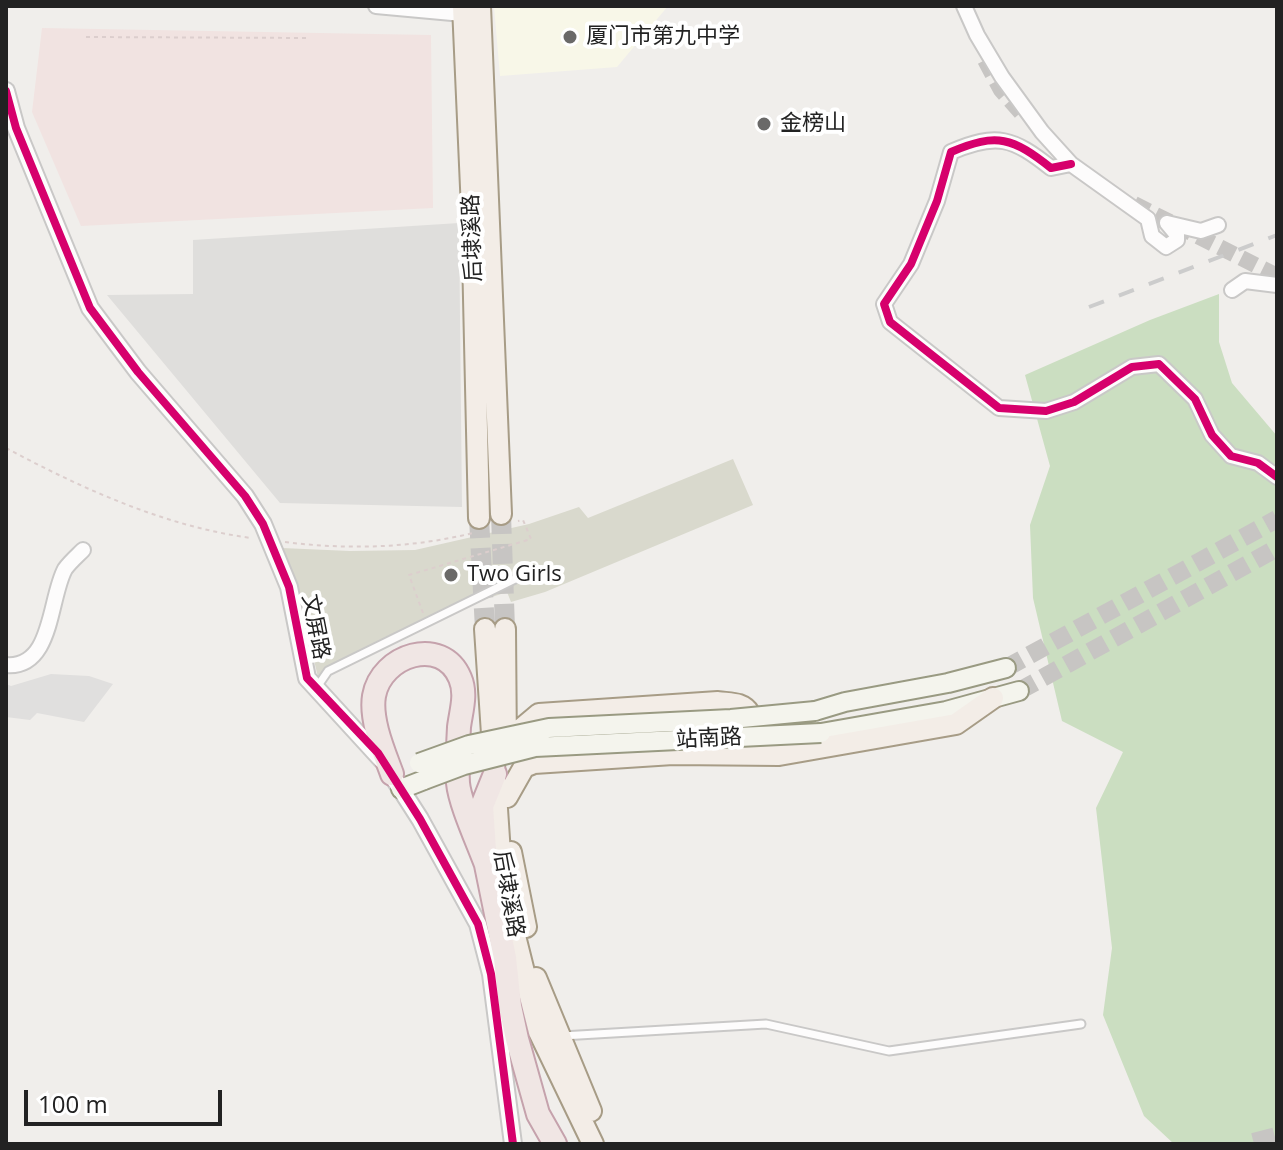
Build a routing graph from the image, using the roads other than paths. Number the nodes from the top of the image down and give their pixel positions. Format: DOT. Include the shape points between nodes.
graph roads {
  1 [pos="376,6"];
  2 [pos="964,6"];
  3 [pos="469,9"];
  4 [pos="6,91"];
  5 [pos="1071,164"];
  6 [pos="1141,213"];
  7 [pos="1167,223"];
  8 [pos="1218,225"];
  9 [pos="1277,285"];
  10 [pos="1232,290"];
  11 [pos="1277,477"];
  12 [pos="501,514"];
  13 [pos="479,518"];
  14 [pos="83,550"];
  15 [pos="519,577"];
  16 [pos="6,665"];
  17 [pos="1006,668"];
  18 [pos="317,687"];
  19 [pos="1019,691"];
  20 [pos="993,698"];
  21 [pos="514,735"];
  22 [pos="711,754"];
  23 [pos="422,771"];
  24 [pos="495,774"];
  25 [pos="396,782"];
  26 [pos="507,797"];
  27 [pos="488,870"];
  28 [pos="1081,1024"];
  29 [pos="560,1036"];
  30 [pos="555,1142"];
  31 [pos="513,1144"];
  32 [pos="593,1144"];
  33 [pos="605,1144"];
  1 -- 3 [label="street"];
  2 -- 5 [label="street" via="1002,77"];
  3 -- 12 [label="main road, 后埭溪路"];
  3 -- 13 [label="main road, 后埭溪路"];
  4 -- 18 [label="street, 文屏路" via="16,128 90,308 263,524 289,587 307,678"];
  5 -- 6 [label="street"];
  5 -- 11 [label="street" via="1051,168 1027,149 997,138 951,152 911,264 884,304 890,322 999,408 1046,411 1074,402 1132,367 1159,364 1195,399 1212,435 1231,456 1258,463"];
  6 -- 7 [label="street"];
  6 -- 7 [label="street" via="1152,236 1166,247 1177,240"];
  7 -- 8 [label="street" via="1201,231"];
  9 -- 10 [label="street" via="1245,281"];
  14 -- 16 [label="street" via="65,570 35,654 23,665"];
  15 -- 18 [label="lane" via="328,671"];
  17 -- 21 [label="main road, 站南路, bridge" via="815,711 549,728"];
  18 -- 25 [label="street, 文屏路" via="378,753"];
  19 -- 20 [label="main road, 站南路"];
  20 -- 22 [label="main road" via="956,724 779,755"];
  20 -- 23 [label="main road, 站南路, bridge" via="821,733 535,747"];
  21 -- 22 [label="main road" via="539,714 740,705 752,731 742,747"];
  21 -- 23 [label="main road, 站南路, bridge" via="469,745"];
  22 -- 26 [label="main road" via="534,763 524,767"];
  23 -- 25 [label="main road, 站南路"];
  24 -- 26 [label="main road, 后埭溪路" via="495,629"];
  24 -- 27 [label="highway" via="482,806"];
  24 -- 32 [label="main road, 后埭溪路" via="502,884 539,1032"];
  25 -- 27 [label="highway" via="373,698 389,666 416,654 430,655 460,677 464,693 458,786"];
  25 -- 31 [label="street, 文屏路" via="478,924 491,974"];
  26 -- 29 [label="main road" via="511,851 537,982"];
  27 -- 30 [label="highway" via="517,1039 538,1114"];
  28 -- 29 [label="lane" via="889,1051 766,1024"];
  29 -- 33 [label="main road"];
}
